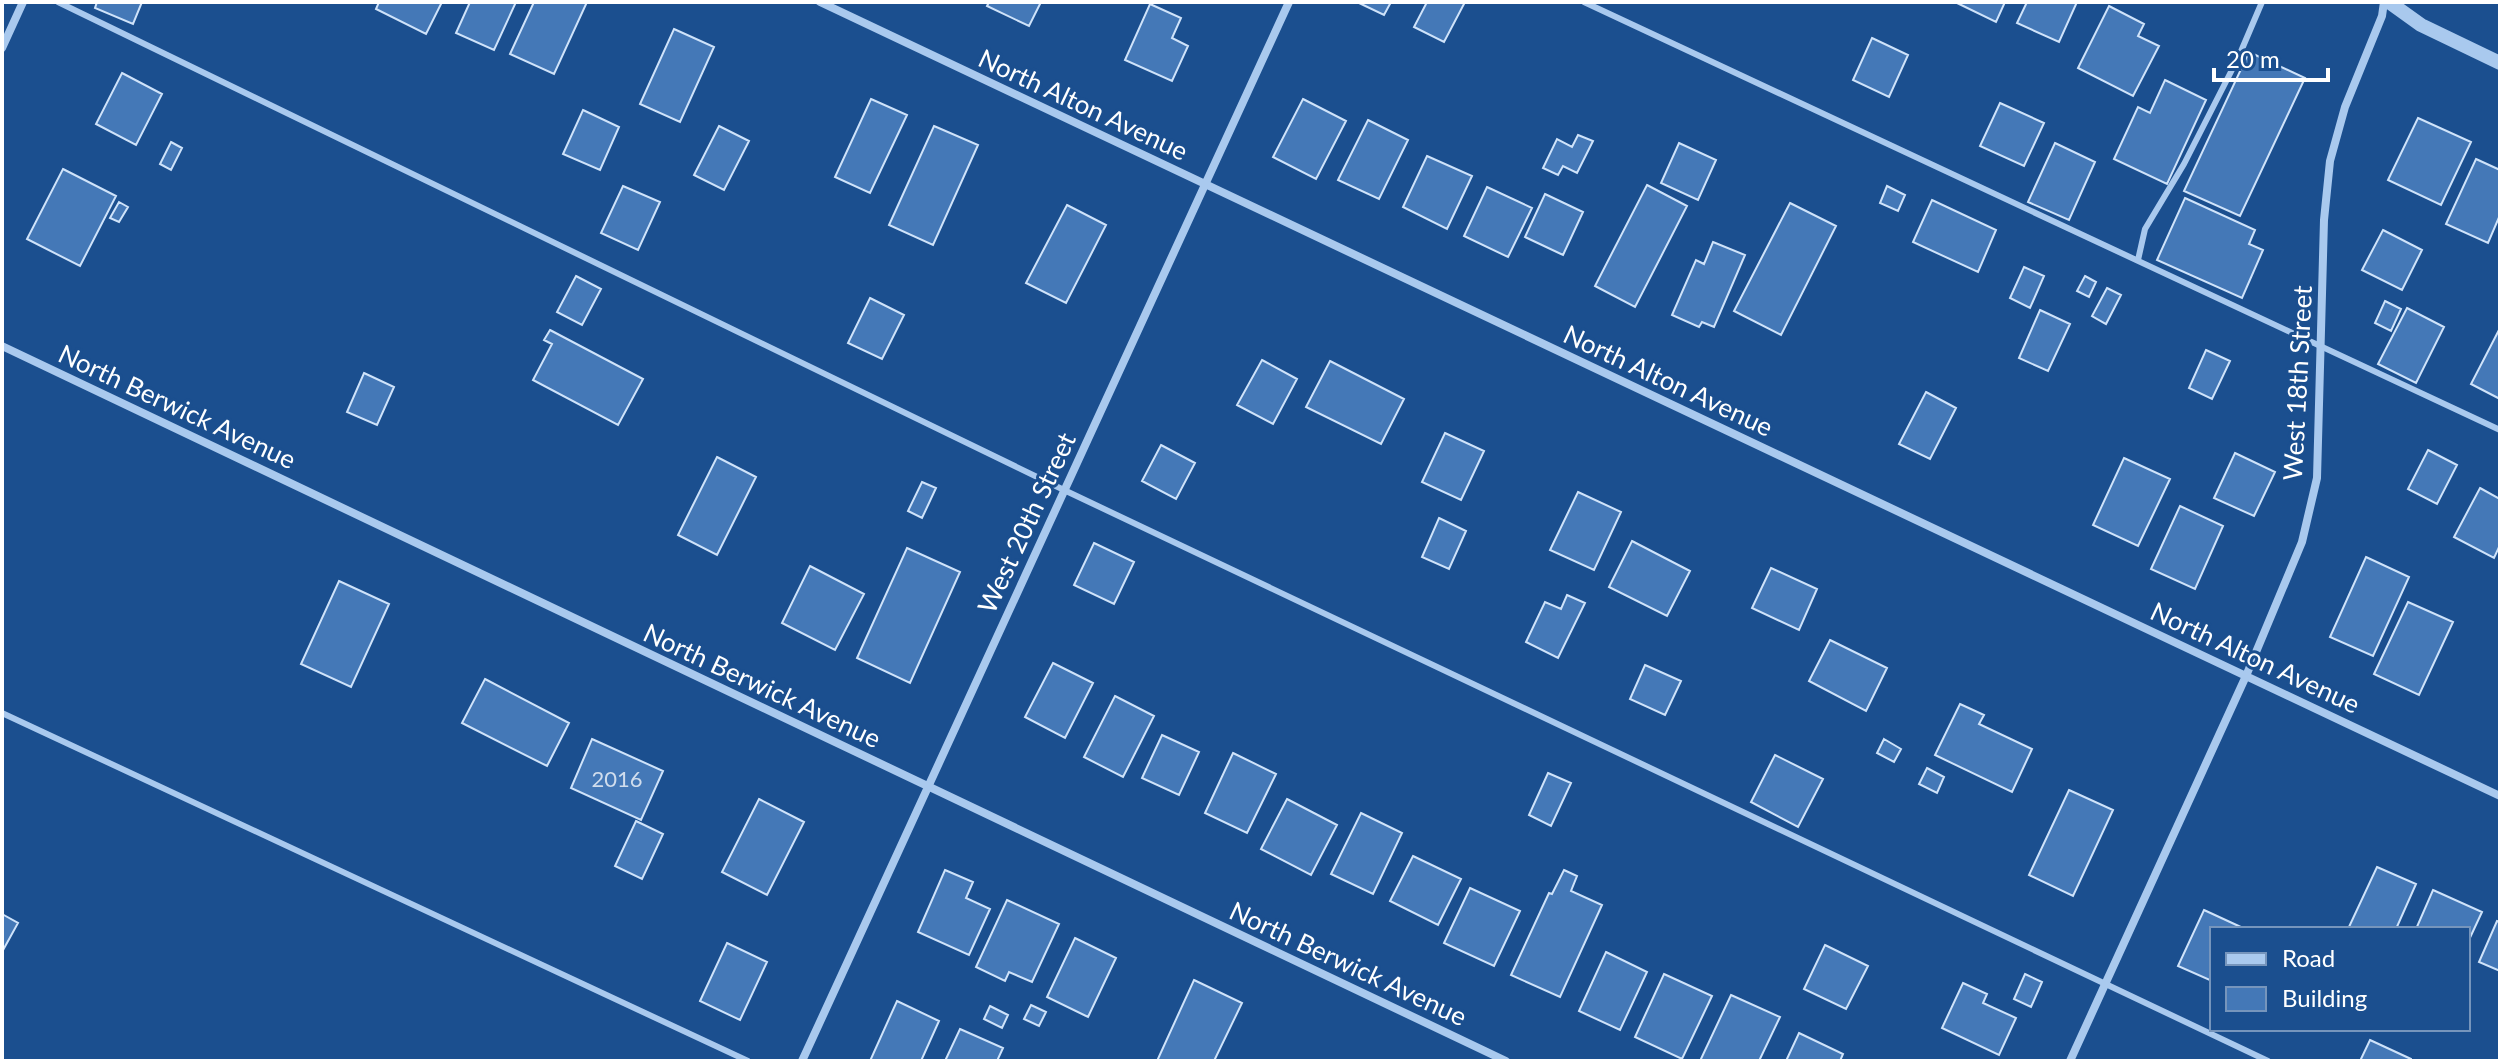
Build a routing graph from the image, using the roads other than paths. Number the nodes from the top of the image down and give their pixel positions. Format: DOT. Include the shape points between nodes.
graph roads {
  1 [pos="23,2"];
  2 [pos="58,2"];
  3 [pos="820,2"];
  4 [pos="1289,2"];
  5 [pos="1584,2"];
  6 [pos="2262,2"];
  7 [pos="2387,2"];
  8 [pos="2,48"];
  9 [pos="2500,63"];
  10 [pos="1205,185"];
  11 [pos="2138,260"];
  12 [pos="2322,345"];
  13 [pos="2,346"];
  14 [pos="2500,430"];
  15 [pos="1064,490"];
  16 [pos="2246,676"];
  17 [pos="2,713"];
  18 [pos="928,787"];
  19 [pos="2500,796"];
  20 [pos="2105,984"];
  21 [pos="748,1061"];
  22 [pos="802,1061"];
  23 [pos="1506,1061"];
  24 [pos="2070,1061"];
  25 [pos="2268,1061"];
  1 -- 8 [label="street"];
  2 -- 15 [label="lane"];
  3 -- 10 [label="street, North Alton Avenue"];
  4 -- 10 [label="street, West 20th Street"];
  5 -- 11 [label="lane"];
  6 -- 11 [label="lane" via="2184,164 2145,229"];
  7 -- 9 [label="street" via="2421,25"];
  7 -- 12 [label="street, West 18th Street" via="2345,107 2330,161"];
  10 -- 15 [label="street, West 20th Street"];
  10 -- 16 [label="street, North Alton Avenue"];
  11 -- 12 [label="lane"];
  12 -- 14 [label="lane"];
  12 -- 16 [label="street, West 18th Street" via="2311,509 2294,565"];
  13 -- 18 [label="street, North Berwick Avenue"];
  15 -- 18 [label="street, West 20th Street"];
  15 -- 20 [label="lane"];
  16 -- 19 [label="street, North Alton Avenue"];
  16 -- 20 [label="street, West 18th Street"];
  17 -- 21 [label="lane"];
  18 -- 22 [label="street, West 20th Street"];
  18 -- 23 [label="street, North Berwick Avenue"];
  20 -- 24 [label="street, West 18th Street"];
  20 -- 25 [label="lane"];
}
